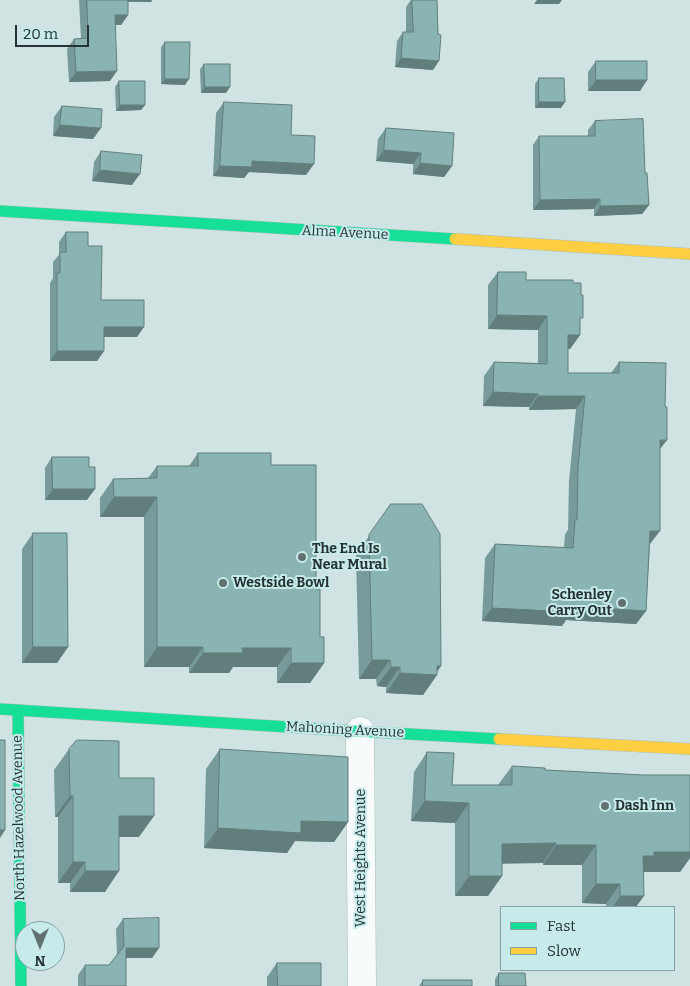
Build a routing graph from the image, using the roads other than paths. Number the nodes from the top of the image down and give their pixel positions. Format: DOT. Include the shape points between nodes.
graph roads {
  1 [pos="0,211"];
  2 [pos="690,254"];
  3 [pos="0,710"];
  4 [pos="18,711"];
  5 [pos="360,731"];
  6 [pos="690,748"];
  7 [pos="21,986"];
  8 [pos="362,986"];
  1 -- 2 [label="street, Alma Avenue"];
  3 -- 4 [label="street, Mahoning Avenue"];
  4 -- 5 [label="street, Mahoning Avenue"];
  4 -- 7 [label="street, North Hazelwood Avenue"];
  5 -- 6 [label="street, Mahoning Avenue"];
  5 -- 8 [label="street, West Heights Avenue"];
}
